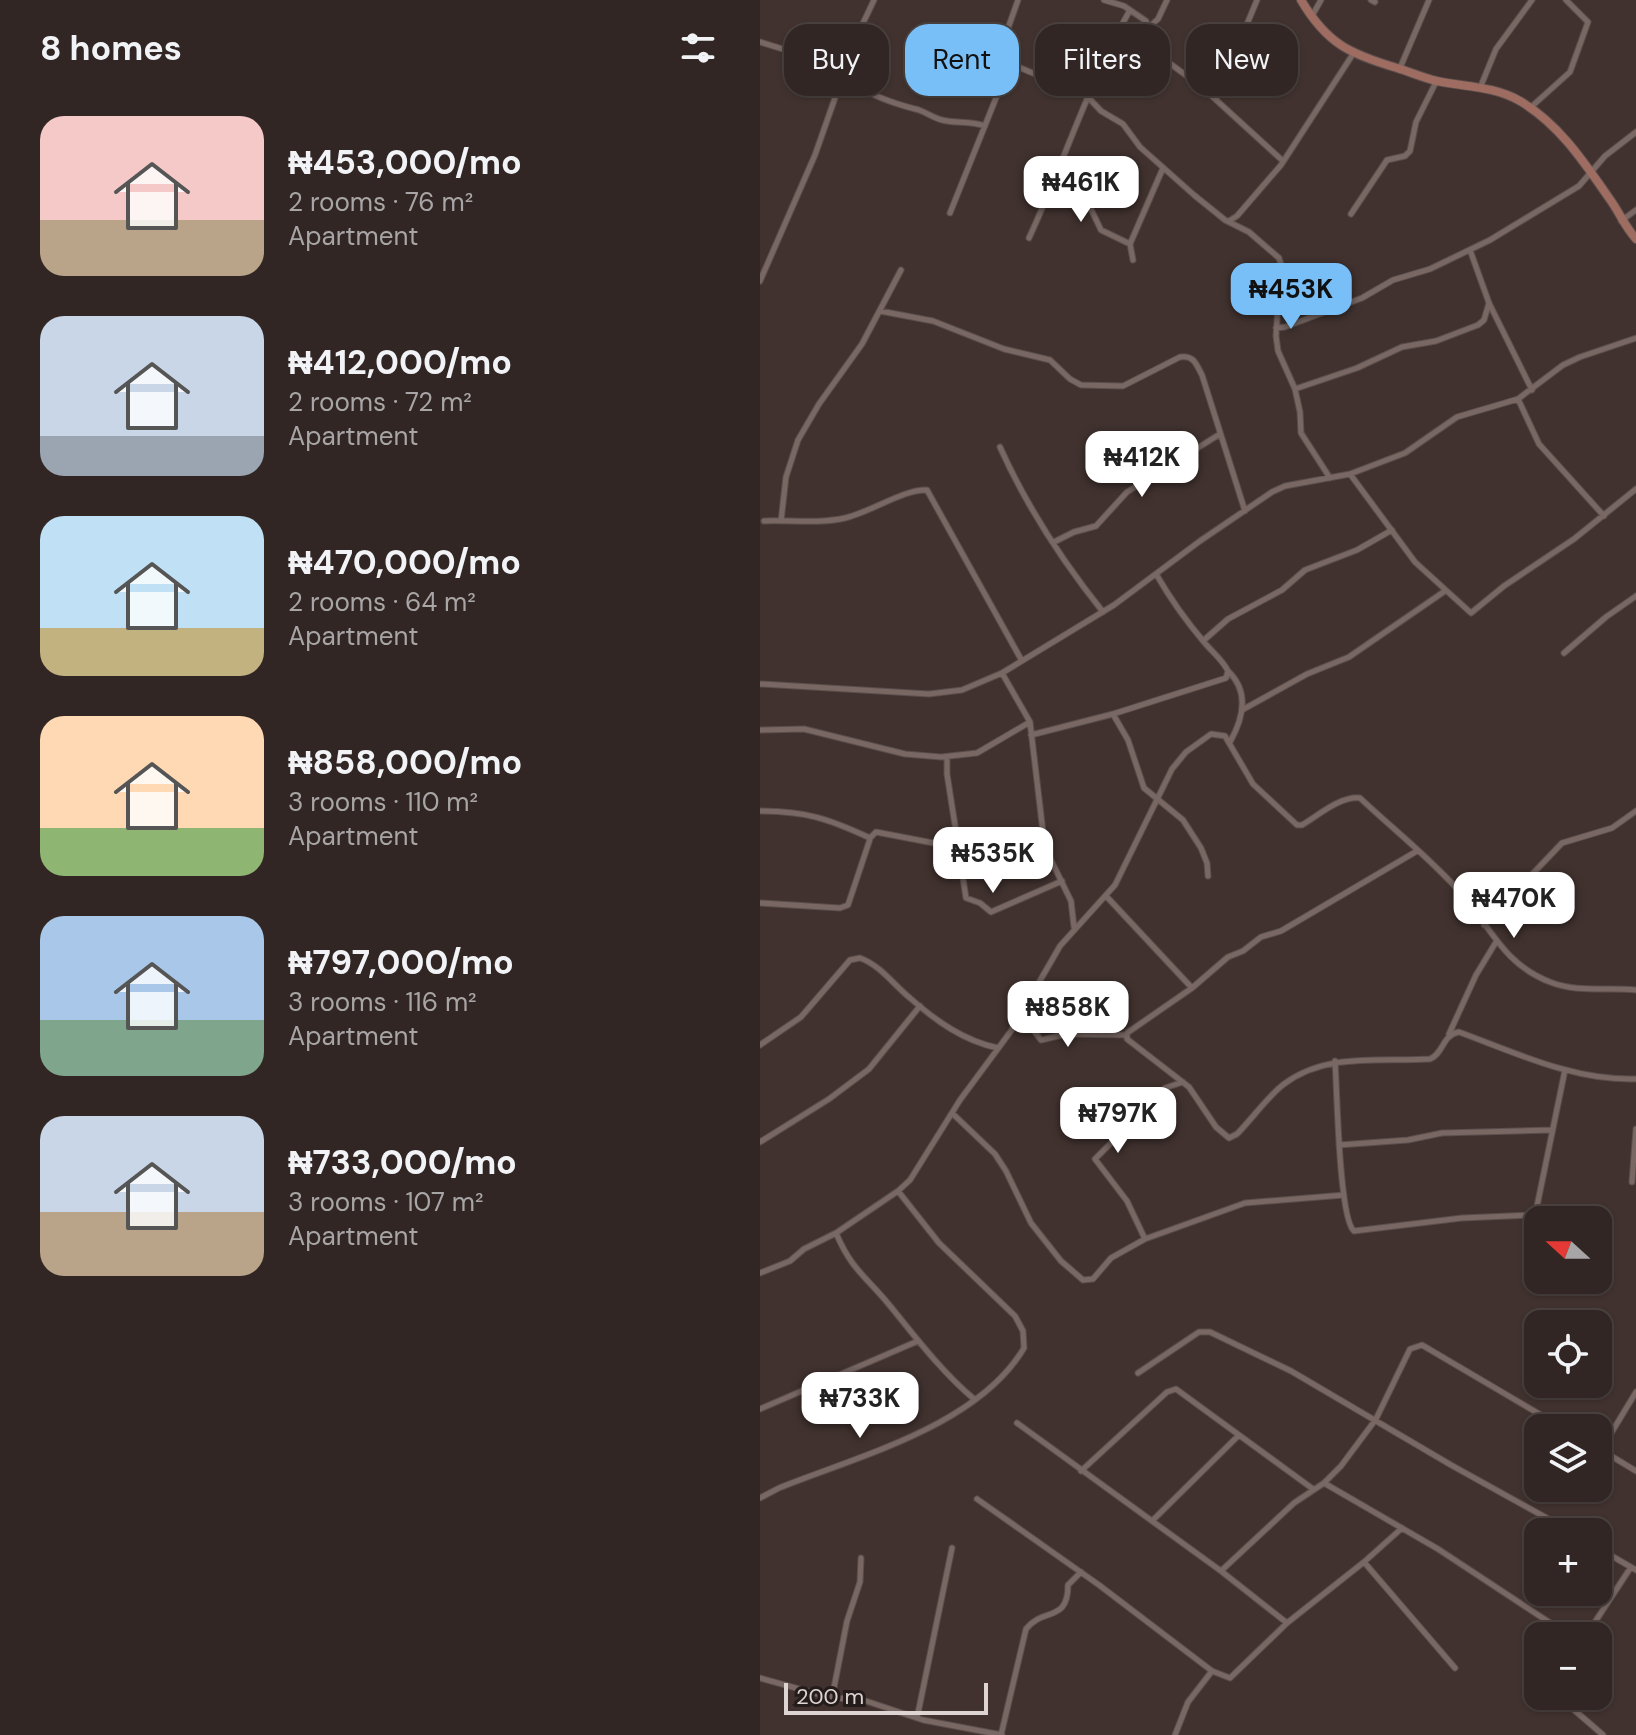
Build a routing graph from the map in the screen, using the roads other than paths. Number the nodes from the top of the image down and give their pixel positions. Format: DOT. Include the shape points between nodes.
graph roads {
  1 [pos="862,0"];
  2 [pos="1011,0"];
  3 [pos="1104,0"];
  4 [pos="1167,0"];
  5 [pos="1257,0"];
  6 [pos="1301,0"];
  7 [pos="1321,0"];
  8 [pos="1429,0"];
  9 [pos="1532,0"];
  10 [pos="1566,0"];
  11 [pos="1018,2"];
  12 [pos="873,3"];
  13 [pos="1130,10"];
  14 [pos="1312,17"];
  15 [pos="864,24"];
  16 [pos="1010,24"];
  17 [pos="1123,24"];
  18 [pos="1147,24"];
  19 [pos="1152,24"];
  20 [pos="760,42"];
  21 [pos="784,49"];
  22 [pos="1353,54"];
  23 [pos="1170,64"];
  24 [pos="1400,68"];
  25 [pos="1436,81"];
  26 [pos="1480,88"];
  27 [pos="836,96"];
  28 [pos="879,96"];
  29 [pos="997,96"];
  30 [pos="1087,96"];
  31 [pos="1216,99"];
  32 [pos="1530,108"];
  33 [pos="985,126"];
  34 [pos="1636,132"];
  35 [pos="1283,161"];
  36 [pos="1163,168"];
  37 [pos="1060,170"];
  38 [pos="1589,173"];
  39 [pos="1636,210"];
  40 [pos="950,213"];
  41 [pos="1351,214"];
  42 [pos="1229,221"];
  43 [pos="1621,221"];
  44 [pos="1029,238"];
  45 [pos="1636,239"];
  46 [pos="1130,244"];
  47 [pos="1470,250"];
  48 [pos="1133,260"];
  49 [pos="901,270"];
  50 [pos="760,281"];
  51 [pos="1489,303"];
  52 [pos="880,311"];
  53 [pos="1276,328"];
  54 [pos="1636,338"];
  55 [pos="1295,389"];
  56 [pos="1532,390"];
  57 [pos="1518,399"];
  58 [pos="1220,434"];
  59 [pos="1000,447"];
  60 [pos="1350,474"];
  61 [pos="1330,478"];
  62 [pos="1636,489"];
  63 [pos="1245,511"];
  64 [pos="1604,516"];
  65 [pos="764,521"];
  66 [pos="781,521"];
  67 [pos="1392,530"];
  68 [pos="1054,542"];
  69 [pos="1156,574"];
  70 [pos="1445,591"];
  71 [pos="1636,596"];
  72 [pos="1103,612"];
  73 [pos="1203,641"];
  74 [pos="1564,653"];
  75 [pos="1022,661"];
  76 [pos="1228,671"];
  77 [pos="1002,673"];
  78 [pos="760,684"];
  79 [pos="1242,710"];
  80 [pos="1113,714"];
  81 [pos="1030,722"];
  82 [pos="760,730"];
  83 [pos="1031,735"];
  84 [pos="1230,742"];
  85 [pos="947,757"];
  86 [pos="1157,797"];
  87 [pos="760,811"];
  88 [pos="1636,811"];
  89 [pos="870,838"];
  90 [pos="957,838"];
  91 [pos="1417,851"];
  92 [pos="1208,876"];
  93 [pos="1062,881"];
  94 [pos="1107,897"];
  95 [pos="760,903"];
  96 [pos="1484,925"];
  97 [pos="1074,928"];
  98 [pos="1496,942"];
  99 [pos="1192,988"];
  100 [pos="1636,990"];
  101 [pos="920,1006"];
  102 [pos="1014,1025"];
  103 [pos="1126,1035"];
  104 [pos="1449,1035"];
  105 [pos="760,1045"];
  106 [pos="998,1048"];
  107 [pos="1335,1061"];
  108 [pos="1565,1070"];
  109 [pos="1636,1079"];
  110 [pos="1183,1082"];
  111 [pos="952,1113"];
  112 [pos="1636,1129"];
  113 [pos="1551,1130"];
  114 [pos="760,1142"];
  115 [pos="1339,1145"];
  116 [pos="1632,1182"];
  117 [pos="898,1191"];
  118 [pos="1344,1195"];
  119 [pos="836,1233"];
  120 [pos="1145,1239"];
  121 [pos="760,1273"];
  122 [pos="918,1341"];
  123 [pos="1138,1373"];
  124 [pos="1636,1392"];
  125 [pos="974,1399"];
  126 [pos="760,1409"];
  127 [pos="1539,1414"];
  128 [pos="1376,1419"];
  129 [pos="1017,1423"];
  130 [pos="1612,1430"];
  131 [pos="1238,1436"];
  132 [pos="1612,1456"];
  133 [pos="1081,1471"];
  134 [pos="1636,1471"];
  135 [pos="1324,1483"];
  136 [pos="1313,1489"];
  137 [pos="760,1498"];
  138 [pos="977,1499"];
  139 [pos="1547,1518"];
  140 [pos="1152,1521"];
  141 [pos="1402,1528"];
  142 [pos="952,1548"];
  143 [pos="1612,1556"];
  144 [pos="861,1558"];
  145 [pos="1364,1562"];
  146 [pos="1633,1569"];
  147 [pos="1221,1571"];
  148 [pos="1081,1572"];
  149 [pos="1548,1622"];
  150 [pos="1595,1622"];
  151 [pos="1287,1623"];
  152 [pos="1455,1668"];
  153 [pos="1212,1671"];
  154 [pos="760,1678"];
  155 [pos="832,1698"];
  156 [pos="1574,1710"];
  157 [pos="917,1718"];
  158 [pos="1001,1735"];
  159 [pos="1175,1735"];
  160 [pos="1603,1735"];
  1 -- 12 [label="street"];
  2 -- 11 [label="street"];
  3 -- 13 [label="street"];
  4 -- 19 [label="street"];
  5 -- 31 [label="street"];
  6 -- 14 [label="street"];
  7 -- 14 [label="street"];
  8 -- 24 [label="street"];
  9 -- 26 [label="street" via="1496,49"];
  10 -- 32 [label="street" via="1588,22 1570,72"];
  11 -- 16 [label="street"];
  12 -- 15 [label="street"];
  13 -- 17 [label="street"];
  13 -- 18 [label="street"];
  14 -- 22 [label="street"];
  20 -- 21 [label="street"];
  22 -- 24 [label="street"];
  22 -- 35 [label="street"];
  23 -- 31 [label="street"];
  24 -- 25 [label="street"];
  25 -- 26 [label="street"];
  25 -- 41 [label="street" via="1416,122 1410,151 1387,160"];
  26 -- 32 [label="street"];
  27 -- 50 [label="street"];
  28 -- 33 [label="street" via="943,120"];
  29 -- 33 [label="street"];
  30 -- 36 [label="street" via="1123,124"];
  30 -- 37 [label="street"];
  31 -- 35 [label="street"];
  32 -- 38 [label="street" via="1557,128"];
  33 -- 40 [label="street"];
  34 -- 38 [label="street"];
  35 -- 42 [label="street"];
  36 -- 42 [label="street"];
  36 -- 46 [label="street"];
  37 -- 44 [label="street"];
  37 -- 46 [label="street" via="1089,205 1101,230"];
  38 -- 43 [label="street"];
  38 -- 47 [label="street" via="1579,186"];
  39 -- 43 [label="street"];
  42 -- 53 [label="street" via="1279,258"];
  43 -- 45 [label="street"];
  46 -- 48 [label="street"];
  47 -- 51 [label="street"];
  47 -- 53 [label="street" via="1362,298"];
  49 -- 52 [label="street"];
  51 -- 55 [label="street" via="1478,325 1402,347"];
  51 -- 56 [label="street"];
  52 -- 58 [label="street" via="933,321 1004,349 1050,360 1081,385 1123,386 1190,357 1202,375"];
  52 -- 66 [label="street" via="798,440 786,477"];
  53 -- 55 [label="street" via="1278,351"];
  54 -- 56 [label="street" via="1563,365"];
  55 -- 61 [label="street" via="1301,433"];
  56 -- 57 [label="street"];
  57 -- 60 [label="street" via="1457,417 1405,453"];
  57 -- 64 [label="street" via="1539,444"];
  58 -- 63 [label="street"];
  58 -- 68 [label="street" via="1127,492 1096,526"];
  59 -- 68 [label="street" via="1016,484"];
  60 -- 61 [label="street"];
  60 -- 67 [label="street"];
  61 -- 63 [label="street" via="1285,486"];
  62 -- 64 [label="street"];
  63 -- 69 [label="street"];
  64 -- 70 [label="street" via="1474,613"];
  65 -- 66 [label="street"];
  66 -- 75 [label="street" via="844,518 927,490"];
  67 -- 70 [label="street"];
  67 -- 73 [label="street" via="1305,570"];
  68 -- 72 [label="street"];
  69 -- 72 [label="street"];
  69 -- 73 [label="street"];
  70 -- 79 [label="street" via="1349,657"];
  71 -- 74 [label="street"];
  72 -- 75 [label="street"];
  73 -- 76 [label="street"];
  75 -- 77 [label="street"];
  76 -- 79 [label="street"];
  76 -- 80 [label="street" via="1225,679"];
  77 -- 78 [label="street" via="943,694"];
  77 -- 81 [label="street"];
  79 -- 84 [label="street"];
  80 -- 83 [label="street"];
  80 -- 86 [label="street" via="1144,788"];
  81 -- 83 [label="street"];
  81 -- 85 [label="street" via="977,753"];
  82 -- 85 [label="street" via="804,729 905,754"];
  83 -- 93 [label="street" via="1043,832"];
  84 -- 86 [label="street" via="1211,734 1186,752"];
  84 -- 91 [label="street" via="1253,784 1297,825 1356,797"];
  85 -- 90 [label="street"];
  86 -- 92 [label="street" via="1194,835"];
  86 -- 94 [label="street"];
  87 -- 89 [label="street" via="821,817"];
  88 -- 96 [label="street" via="1612,828 1562,843"];
  89 -- 90 [label="street" via="876,832 949,846"];
  89 -- 95 [label="street" via="848,905"];
  90 -- 93 [label="street" via="966,898 991,912"];
  91 -- 96 [label="street" via="1458,890"];
  91 -- 99 [label="street" via="1228,957"];
  93 -- 97 [label="street"];
  94 -- 97 [label="street"];
  94 -- 99 [label="street"];
  96 -- 98 [label="street"];
  97 -- 102 [label="street"];
  98 -- 100 [label="street" via="1522,968 1551,982"];
  98 -- 104 [label="street"];
  99 -- 103 [label="street"];
  101 -- 105 [label="street" via="866,960 855,959 801,1017"];
  101 -- 106 [label="street" via="961,1036"];
  101 -- 114 [label="street" via="869,1069"];
  102 -- 103 [label="street" via="1028,1023 1041,1040 1067,1034"];
  102 -- 106 [label="street"];
  103 -- 110 [label="street"];
  104 -- 107 [label="street" via="1430,1059"];
  104 -- 108 [label="street" via="1459,1032"];
  106 -- 111 [label="street"];
  107 -- 110 [label="street" via="1281,1086 1229,1138"];
  107 -- 115 [label="street"];
  108 -- 109 [label="street"];
  108 -- 113 [label="street"];
  110 -- 120 [label="street" via="1165,1088 1148,1113 1095,1159 1127,1201"];
  111 -- 117 [label="street" via="921,1165"];
  111 -- 120 [label="street" via="995,1154 1031,1223 1083,1280 1093,1279 1111,1258"];
  112 -- 116 [label="street"];
  113 -- 115 [label="street" via="1442,1133"];
  113 -- 118 [label="street" via="1539,1205 1531,1215 1354,1231 1349,1229"];
  115 -- 118 [label="street"];
  117 -- 119 [label="street"];
  117 -- 125 [label="street" via="939,1243 1002,1302 1023,1331 1020,1355"];
  118 -- 120 [label="street" via="1252,1201"];
  119 -- 121 [label="street"];
  119 -- 122 [label="street" via="852,1265"];
  122 -- 125 [label="street"];
  122 -- 126 [label="street"];
  123 -- 128 [label="street" via="1204,1331 1291,1371"];
  124 -- 130 [label="street"];
  125 -- 137 [label="street" via="928,1429"];
  127 -- 128 [label="street" via="1419,1345 1410,1349"];
  128 -- 135 [label="street"];
  128 -- 139 [label="street"];
  129 -- 133 [label="street"];
  131 -- 133 [label="street" via="1172,1389"];
  131 -- 136 [label="street"];
  131 -- 140 [label="street"];
  132 -- 134 [label="street"];
  133 -- 140 [label="street"];
  135 -- 136 [label="street"];
  135 -- 141 [label="street"];
  136 -- 147 [label="street"];
  138 -- 148 [label="street"];
  140 -- 147 [label="street"];
  141 -- 145 [label="street"];
  141 -- 149 [label="street"];
  142 -- 157 [label="street"];
  143 -- 146 [label="street"];
  144 -- 155 [label="street"];
  145 -- 151 [label="street"];
  145 -- 152 [label="street"];
  146 -- 150 [label="street"];
  147 -- 151 [label="street"];
  148 -- 153 [label="street"];
  148 -- 158 [label="street" via="1068,1585 1062,1608 1026,1629"];
  151 -- 153 [label="street" via="1233,1677"];
  153 -- 159 [label="street" via="1188,1702"];
  154 -- 155 [label="street"];
  155 -- 157 [label="street" via="860,1699"];
  156 -- 160 [label="street"];
  157 -- 158 [label="street"];
}
